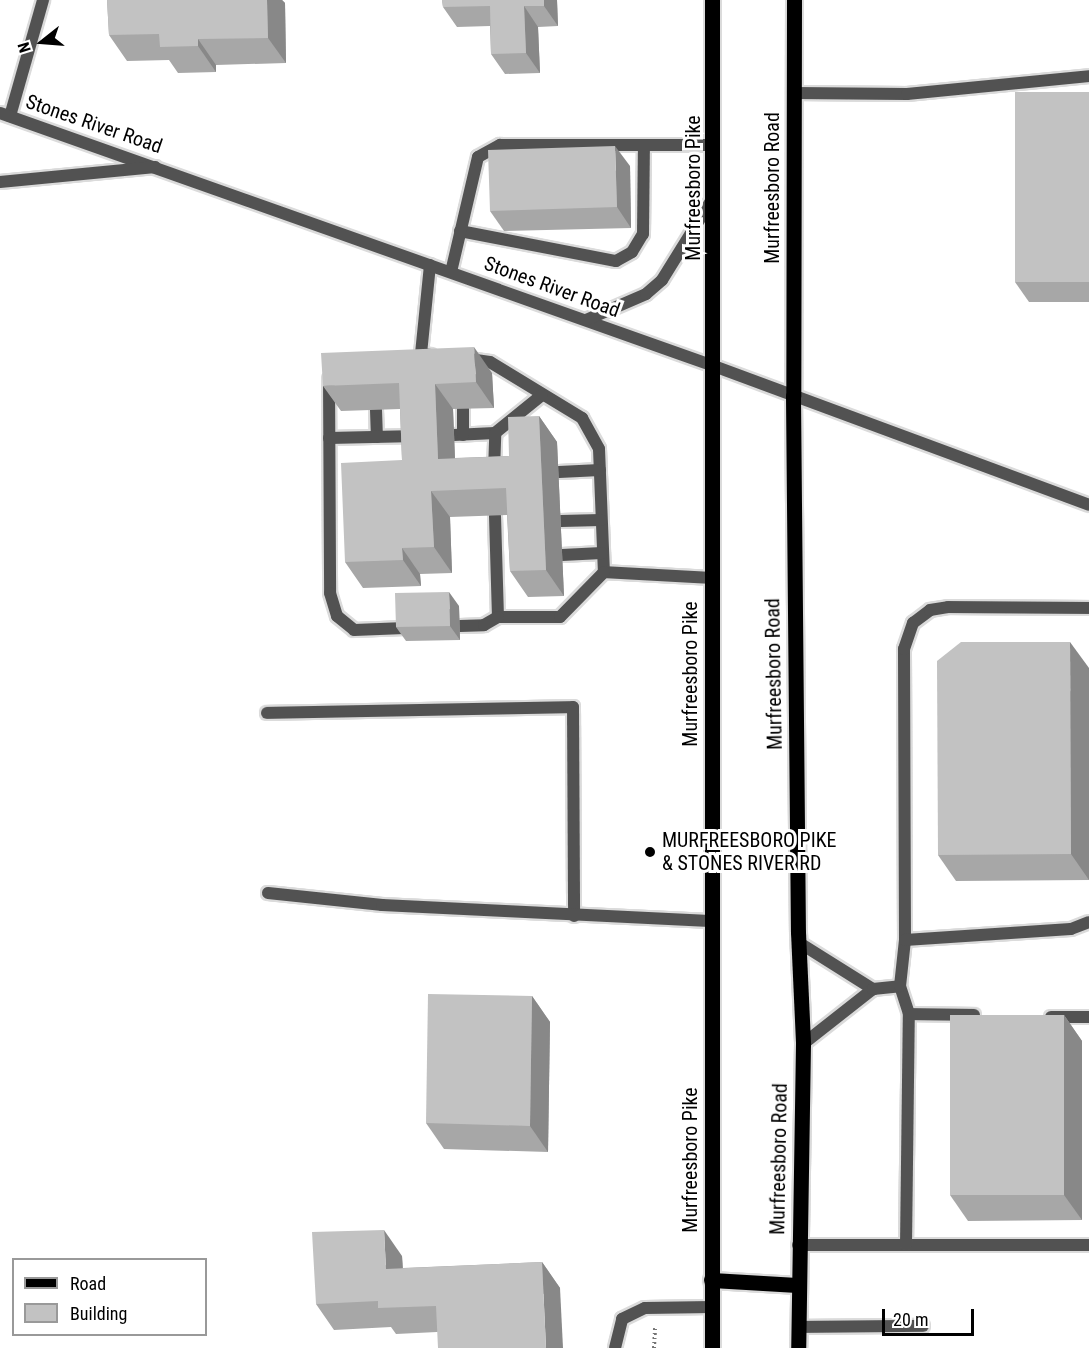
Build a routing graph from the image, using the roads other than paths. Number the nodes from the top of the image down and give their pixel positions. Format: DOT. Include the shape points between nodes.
graph roads {
  1 [pos="43,0"];
  2 [pos="712,0"];
  3 [pos="794,0"];
  4 [pos="1089,76"];
  5 [pos="794,93"];
  6 [pos="5,114"];
  7 [pos="644,145"];
  8 [pos="713,145"];
  9 [pos="159,167"];
  10 [pos="0,182"];
  11 [pos="713,197"];
  12 [pos="460,231"];
  13 [pos="430,265"];
  14 [pos="451,272"];
  15 [pos="586,320"];
  16 [pos="451,357"];
  17 [pos="711,365"];
  18 [pos="333,368"];
  19 [pos="461,374"];
  20 [pos="542,395"];
  21 [pos="793,396"];
  22 [pos="463,409"];
  23 [pos="376,410"];
  24 [pos="495,433"];
  25 [pos="418,436"];
  26 [pos="377,437"];
  27 [pos="329,438"];
  28 [pos="600,470"];
  29 [pos="559,472"];
  30 [pos="498,477"];
  31 [pos="1089,505"];
  32 [pos="601,520"];
  33 [pos="561,521"];
  34 [pos="498,522"];
  35 [pos="602,553"];
  36 [pos="562,555"];
  37 [pos="604,572"];
  38 [pos="711,578"];
  39 [pos="1089,608"];
  40 [pos="498,617"];
  41 [pos="460,626"];
  42 [pos="405,628"];
  43 [pos="267,712"];
  44 [pos="268,893"];
  45 [pos="574,916"];
  46 [pos="710,921"];
  47 [pos="1089,922"];
  48 [pos="905,940"];
  49 [pos="798,942"];
  50 [pos="900,986"];
  51 [pos="873,989"];
  52 [pos="909,1014"];
  53 [pos="988,1016"];
  54 [pos="1033,1016"];
  55 [pos="1089,1017"];
  56 [pos="802,1044"];
  57 [pos="798,1245"];
  58 [pos="906,1245"];
  59 [pos="1089,1245"];
  60 [pos="711,1280"];
  61 [pos="798,1285"];
  62 [pos="712,1307"];
  63 [pos="923,1326"];
  64 [pos="798,1327"];
  65 [pos="615,1348"];
  66 [pos="712,1348"];
  67 [pos="798,1348"];
  1 -- 6 [label="street"];
  2 -- 8 [label="main road, Murfreesboro Pike"];
  3 -- 5 [label="main road, Murfreesboro Road"];
  4 -- 5 [label="street" via="907,94"];
  5 -- 21 [label="main road, Murfreesboro Road"];
  6 -- 9 [label="street, Stones River Road"];
  7 -- 8 [label="street"];
  7 -- 12 [label="street" via="500,145 478,157"];
  7 -- 12 [label="street" via="643,234 632,252 616,261"];
  8 -- 11 [label="main road, Murfreesboro Pike"];
  9 -- 10 [label="street"];
  9 -- 13 [label="street, Stones River Road"];
  11 -- 15 [label="street" via="662,280 646,294"];
  11 -- 17 [label="main road, Murfreesboro Pike"];
  12 -- 14 [label="street"];
  13 -- 14 [label="street, Stones River Road"];
  13 -- 16 [label="street" via="417,357"];
  14 -- 15 [label="street, Stones River Road"];
  15 -- 17 [label="street, Stones River Road"];
  16 -- 19 [label="street"];
  16 -- 20 [label="street" via="490,362"];
  17 -- 21 [label="street, Stones River Road"];
  17 -- 38 [label="main road, Murfreesboro Pike"];
  18 -- 27 [label="street" via="329,374"];
  20 -- 24 [label="street"];
  20 -- 28 [label="street" via="582,418 599,449"];
  21 -- 31 [label="street, Stones River Road"];
  21 -- 49 [label="main road, Murfreesboro Road"];
  22 -- 24 [label="street" via="458,435"];
  23 -- 26 [label="street"];
  24 -- 30 [label="street"];
  25 -- 26 [label="street"];
  26 -- 27 [label="street"];
  27 -- 42 [label="street" via="330,593 337,616 354,630"];
  28 -- 29 [label="street"];
  28 -- 32 [label="street"];
  32 -- 33 [label="street"];
  32 -- 35 [label="street"];
  34 -- 40 [label="street"];
  35 -- 36 [label="street"];
  35 -- 37 [label="street"];
  37 -- 38 [label="street"];
  37 -- 40 [label="street" via="560,617"];
  38 -- 46 [label="main road, Murfreesboro Pike"];
  39 -- 48 [label="street" via="948,607 930,610 913,623 904,649"];
  40 -- 41 [label="street" via="484,625"];
  43 -- 45 [label="street" via="573,707"];
  44 -- 45 [label="street" via="382,905"];
  45 -- 46 [label="street"];
  46 -- 60 [label="main road, Murfreesboro Pike"];
  47 -- 48 [label="street" via="1071,929"];
  48 -- 50 [label="street"];
  49 -- 51 [label="street"];
  49 -- 56 [label="main road, Murfreesboro Road"];
  50 -- 51 [label="street"];
  50 -- 52 [label="street"];
  51 -- 56 [label="street"];
  52 -- 53 [label="street"];
  52 -- 58 [label="street"];
  54 -- 55 [label="street"];
  56 -- 57 [label="main road, Murfreesboro Road"];
  57 -- 58 [label="street"];
  57 -- 61 [label="main road, Murfreesboro Road"];
  58 -- 59 [label="street"];
  60 -- 61 [label="main road"];
  60 -- 62 [label="main road, Murfreesboro Pike"];
  61 -- 64 [label="main road, Murfreesboro Road"];
  62 -- 65 [label="street" via="645,1308 622,1319"];
  62 -- 66 [label="main road, Murfreesboro Pike"];
  63 -- 64 [label="street"];
  64 -- 67 [label="main road, Murfreesboro Road"];
}
